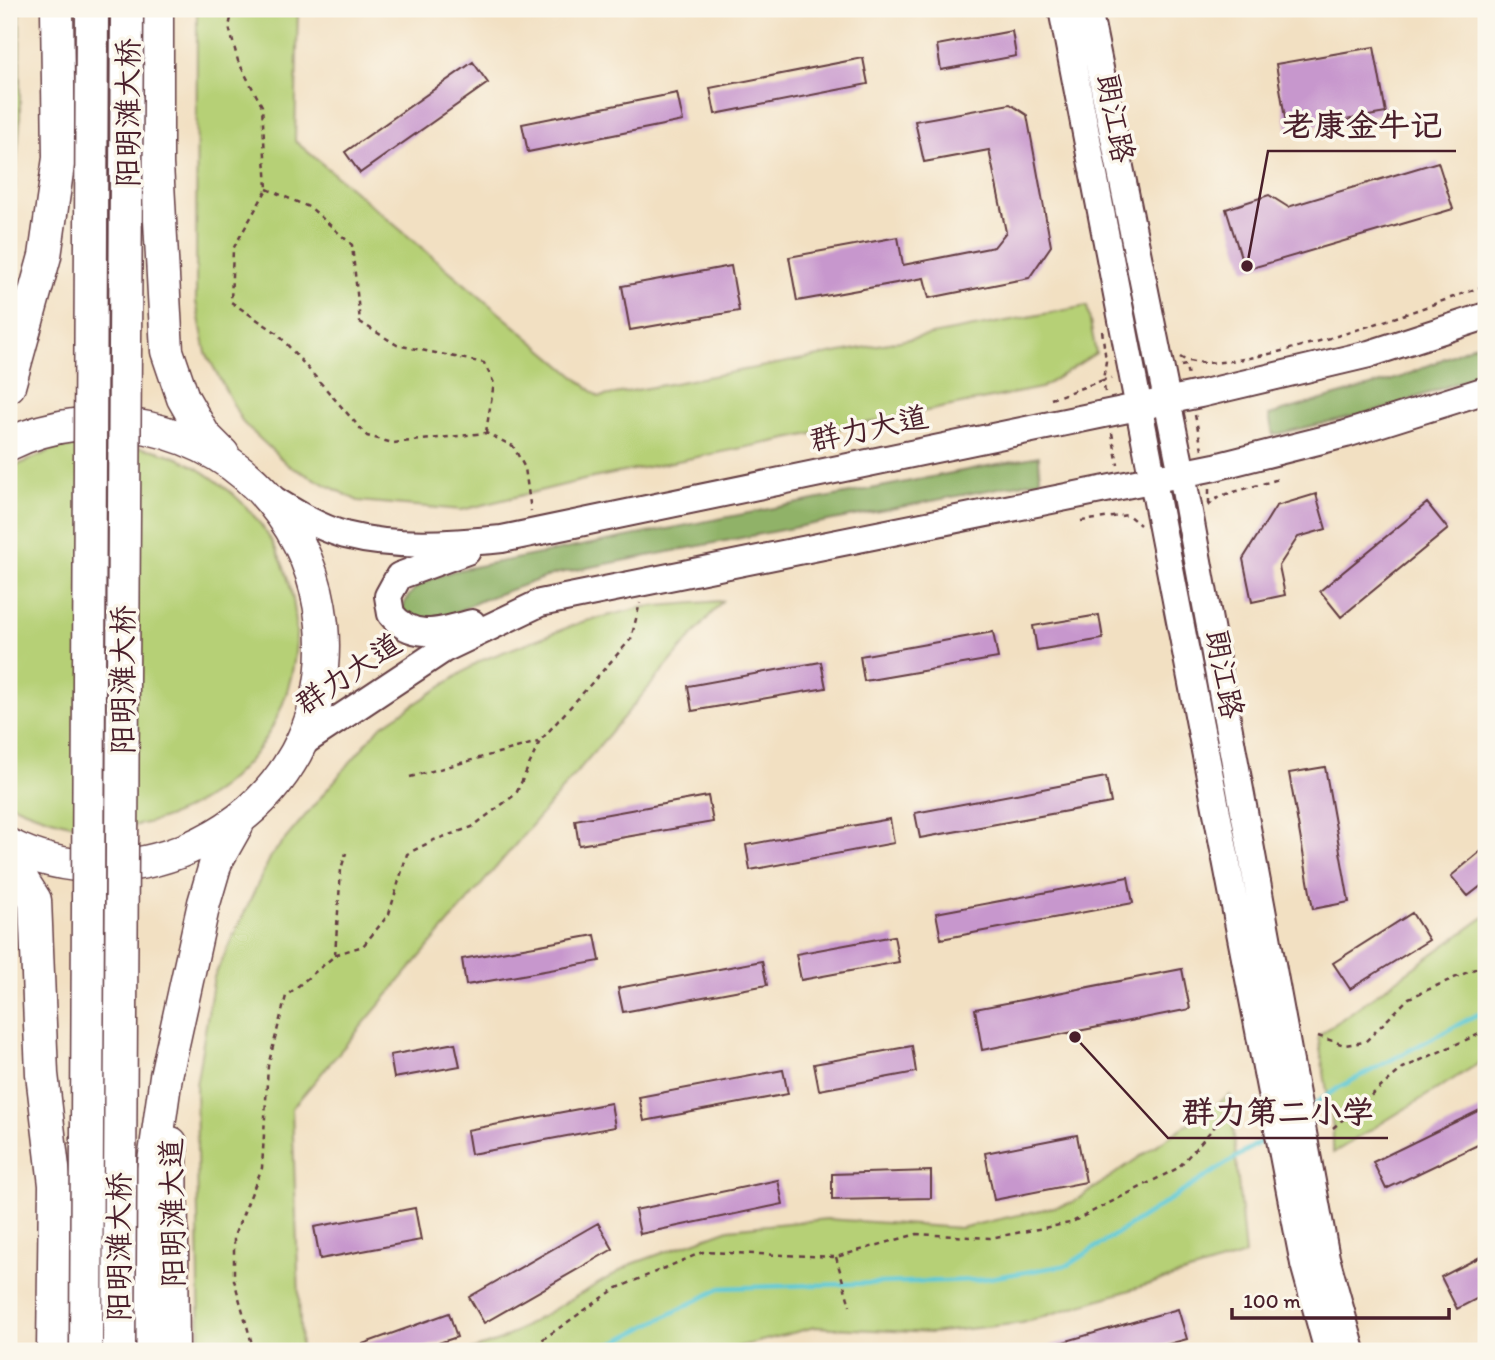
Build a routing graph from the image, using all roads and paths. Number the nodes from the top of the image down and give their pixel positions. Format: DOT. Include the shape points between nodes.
graph roads {
  1 [pos="92,9"];
  2 [pos="233,9"];
  3 [pos="1062,9"];
  4 [pos="1088,9"];
  5 [pos="51,10"];
  6 [pos="155,10"];
  7 [pos="267,189"];
  8 [pos="1486,285"];
  9 [pos="1486,316"];
  10 [pos="1102,328"];
  11 [pos="1176,352"];
  12 [pos="9,386"];
  13 [pos="1486,390"];
  14 [pos="1051,399"];
  15 [pos="1167,401"];
  16 [pos="1137,407"];
  17 [pos="486,433"];
  18 [pos="9,444"];
  19 [pos="233,466"];
  20 [pos="1182,474"];
  21 [pos="1153,480"];
  22 [pos="266,495"];
  23 [pos="531,512"];
  24 [pos="1081,521"];
  25 [pos="1141,528"];
  26 [pos="502,539"];
  27 [pos="540,603"];
  28 [pos="640,603"];
  29 [pos="540,741"];
  30 [pos="302,744"];
  31 [pos="410,777"];
  32 [pos="240,819"];
  33 [pos="9,845"];
  34 [pos="346,853"];
  35 [pos="9,859"];
  36 [pos="335,956"];
  37 [pos="1486,964"];
  38 [pos="1486,1031"];
  39 [pos="1318,1036"];
  40 [pos="9,1051"];
  41 [pos="16,1051"];
  42 [pos="42,1074"];
  43 [pos="166,1076"];
  44 [pos="1284,1098"];
  45 [pos="1225,1115"];
  46 [pos="1333,1128"];
  47 [pos="1301,1191"];
  48 [pos="836,1257"];
  49 [pos="850,1306"];
  50 [pos="35,1351"];
  51 [pos="53,1351"];
  52 [pos="86,1351"];
  53 [pos="119,1351"];
  54 [pos="149,1351"];
  55 [pos="173,1351"];
  56 [pos="254,1351"];
  57 [pos="526,1351"];
  58 [pos="1328,1351"];
  59 [pos="1352,1351"];
  1 -- 52 [label="highway, 阳明滩大桥, bridge"];
  2 -- 7 [label="path" via="229,27 238,61 262,106"];
  3 -- 16 [label="main road, 朗江路"];
  4 -- 15 [label="main road, 朗江路"];
  5 -- 12 [label="highway" via="59,158 45,256"];
  6 -- 19 [label="highway" via="167,351 183,398 204,435"];
  6 -- 53 [label="highway, 阳明滩大桥, bridge"];
  7 -- 17 [label="path" via="311,208 352,245 360,322 397,345 484,363 494,383"];
  7 -- 17 [label="path" via="233,249 231,302 276,333 367,436 393,443"];
  8 -- 11 [label="path" via="1290,348 1218,363 1186,363"];
  9 -- 15 [label="main road, 群力大道" via="1369,354"];
  10 -- 14 [label="path" via="1103,380"];
  13 -- 20 [label="main road, 群力大道" via="1346,434"];
  15 -- 16 [label="main road, 群力大道"];
  15 -- 20 [label="main road, 朗江路"];
  16 -- 21 [label="main road, 朗江路"];
  16 -- 26 [label="main road, 群力大道"];
  17 -- 23 [label="path" via="513,446 525,468"];
  18 -- 19 [label="highway" via="57,427 131,425 202,446"];
  19 -- 22 [label="highway"];
  20 -- 21 [label="main road, 群力大道"];
  20 -- 44 [label="main road, 朗江路"];
  21 -- 27 [label="main road, 群力大道"];
  21 -- 44 [label="main road, 朗江路"];
  22 -- 26 [label="main road, 群力大道" via="346,535 436,544"];
  22 -- 30 [label="highway" via="302,548 319,595 325,633 316,709"];
  24 -- 25 [label="path" via="1128,515"];
  26 -- 27 [label="main road" via="399,576 388,596 391,614 405,628 422,634"];
  27 -- 30 [label="main road, 群力大道" via="443,649"];
  28 -- 29 [label="path" via="631,639"];
  29 -- 31 [label="path"];
  29 -- 36 [label="path" via="516,794 472,827 407,854 389,914 363,946"];
  30 -- 32 [label="highway" via="275,785"];
  32 -- 33 [label="highway" via="173,855 135,864 97,867 58,862"];
  32 -- 43 [label="highway" via="216,862 204,903"];
  34 -- 36 [label="path"];
  35 -- 42 [label="highway" via="35,900"];
  36 -- 56 [label="path" via="286,996 268,1066 262,1168 234,1236 234,1280"];
  37 -- 39 [label="path" via="1409,998 1366,1042 1344,1045"];
  38 -- 46 [label="path" via="1403,1068"];
  40 -- 41 [label="path"];
  42 -- 50 [label="highway"];
  42 -- 51 [label="highway" via="55,1185"];
  43 -- 54 [label="highway" via="152,1183"];
  43 -- 55 [label="highway, 阳明滩大道" via="174,1183"];
  44 -- 47 [label="main road, 朗江路"];
  45 -- 48 [label="path" via="1178,1168 1070,1223 989,1238 917,1234"];
  47 -- 58 [label="main road, 朗江路" via="1304,1264"];
  47 -- 59 [label="main road, 朗江路"];
  48 -- 49 [label="path"];
  48 -- 57 [label="path" via="703,1252 615,1289"];
}
